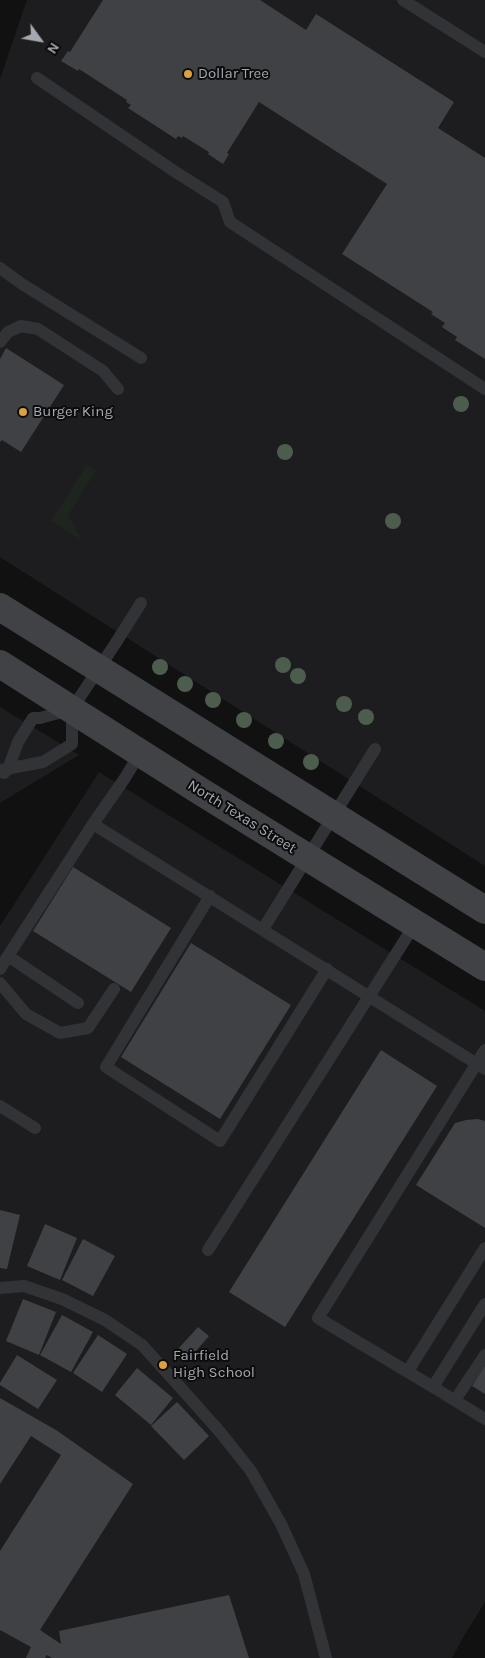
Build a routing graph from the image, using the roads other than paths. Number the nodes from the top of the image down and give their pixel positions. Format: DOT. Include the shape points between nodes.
graph roads {
  1 [pos="403,0"];
  2 [pos="485,52"];
  3 [pos="37,78"];
  4 [pos="0,268"];
  5 [pos="0,342"];
  6 [pos="141,358"];
  7 [pos="118,389"];
  8 [pos="485,389"];
  9 [pos="141,603"];
  10 [pos="0,607"];
  11 [pos="0,664"];
  12 [pos="98,669"];
  13 [pos="72,709"];
  14 [pos="375,749"];
  15 [pos="140,753"];
  16 [pos="3,772"];
  17 [pos="334,815"];
  18 [pos="93,824"];
  19 [pos="307,857"];
  20 [pos="210,896"];
  21 [pos="485,910"];
  22 [pos="414,924"];
  23 [pos="263,928"];
  24 [pos="8,956"];
  25 [pos="485,967"];
  26 [pos="327,969"];
  27 [pos="0,970"];
  28 [pos="0,983"];
  29 [pos="114,989"];
  30 [pos="369,995"];
  31 [pos="78,1003"];
  32 [pos="485,1050"];
  33 [pos="481,1066"];
  34 [pos="0,1106"];
  35 [pos="35,1128"];
  36 [pos="485,1248"];
  37 [pos="208,1250"];
  38 [pos="0,1288"];
  39 [pos="485,1304"];
  40 [pos="485,1354"];
  41 [pos="408,1371"];
  42 [pos="433,1387"];
  43 [pos="455,1400"];
  44 [pos="485,1419"];
  45 [pos="326,1658"];
  1 -- 2 [label="lane"];
  3 -- 8 [label="lane" via="223,202 230,222"];
  4 -- 6 [label="lane"];
  5 -- 7 [label="lane" via="8,332 20,326 38,329 103,371"];
  9 -- 12 [label="lane"];
  10 -- 12 [label="main road"];
  11 -- 13 [label="main road, North Texas Street"];
  12 -- 13 [label="lane"];
  12 -- 17 [label="main road"];
  13 -- 15 [label="main road, North Texas Street"];
  13 -- 16 [label="lane" via="33,718"];
  13 -- 16 [label="lane" via="72,744 43,762"];
  14 -- 17 [label="lane"];
  15 -- 18 [label="lane"];
  15 -- 19 [label="main road, North Texas Street"];
  17 -- 19 [label="lane"];
  17 -- 21 [label="main road"];
  18 -- 20 [label="lane"];
  18 -- 24 [label="lane"];
  19 -- 22 [label="main road, North Texas Street"];
  19 -- 23 [label="lane"];
  20 -- 23 [label="lane"];
  20 -- 26 [label="lane" via="106,1067 220,1141"];
  22 -- 25 [label="main road, North Texas Street"];
  22 -- 30 [label="lane"];
  23 -- 26 [label="lane"];
  24 -- 27 [label="lane"];
  24 -- 31 [label="lane"];
  26 -- 30 [label="lane"];
  28 -- 29 [label="lane" via="26,1014 60,1033 88,1028"];
  30 -- 33 [label="lane"];
  30 -- 37 [label="lane"];
  32 -- 33 [label="lane"];
  33 -- 41 [label="lane" via="318,1318"];
  34 -- 35 [label="lane"];
  36 -- 41 [label="lane"];
  38 -- 45 [label="lane" via="24,1286 62,1299 105,1320 142,1345 220,1432 251,1470 281,1524 304,1574"];
  39 -- 42 [label="lane"];
  40 -- 43 [label="lane"];
  41 -- 42 [label="lane"];
  42 -- 43 [label="lane"];
  43 -- 44 [label="lane"];
}
